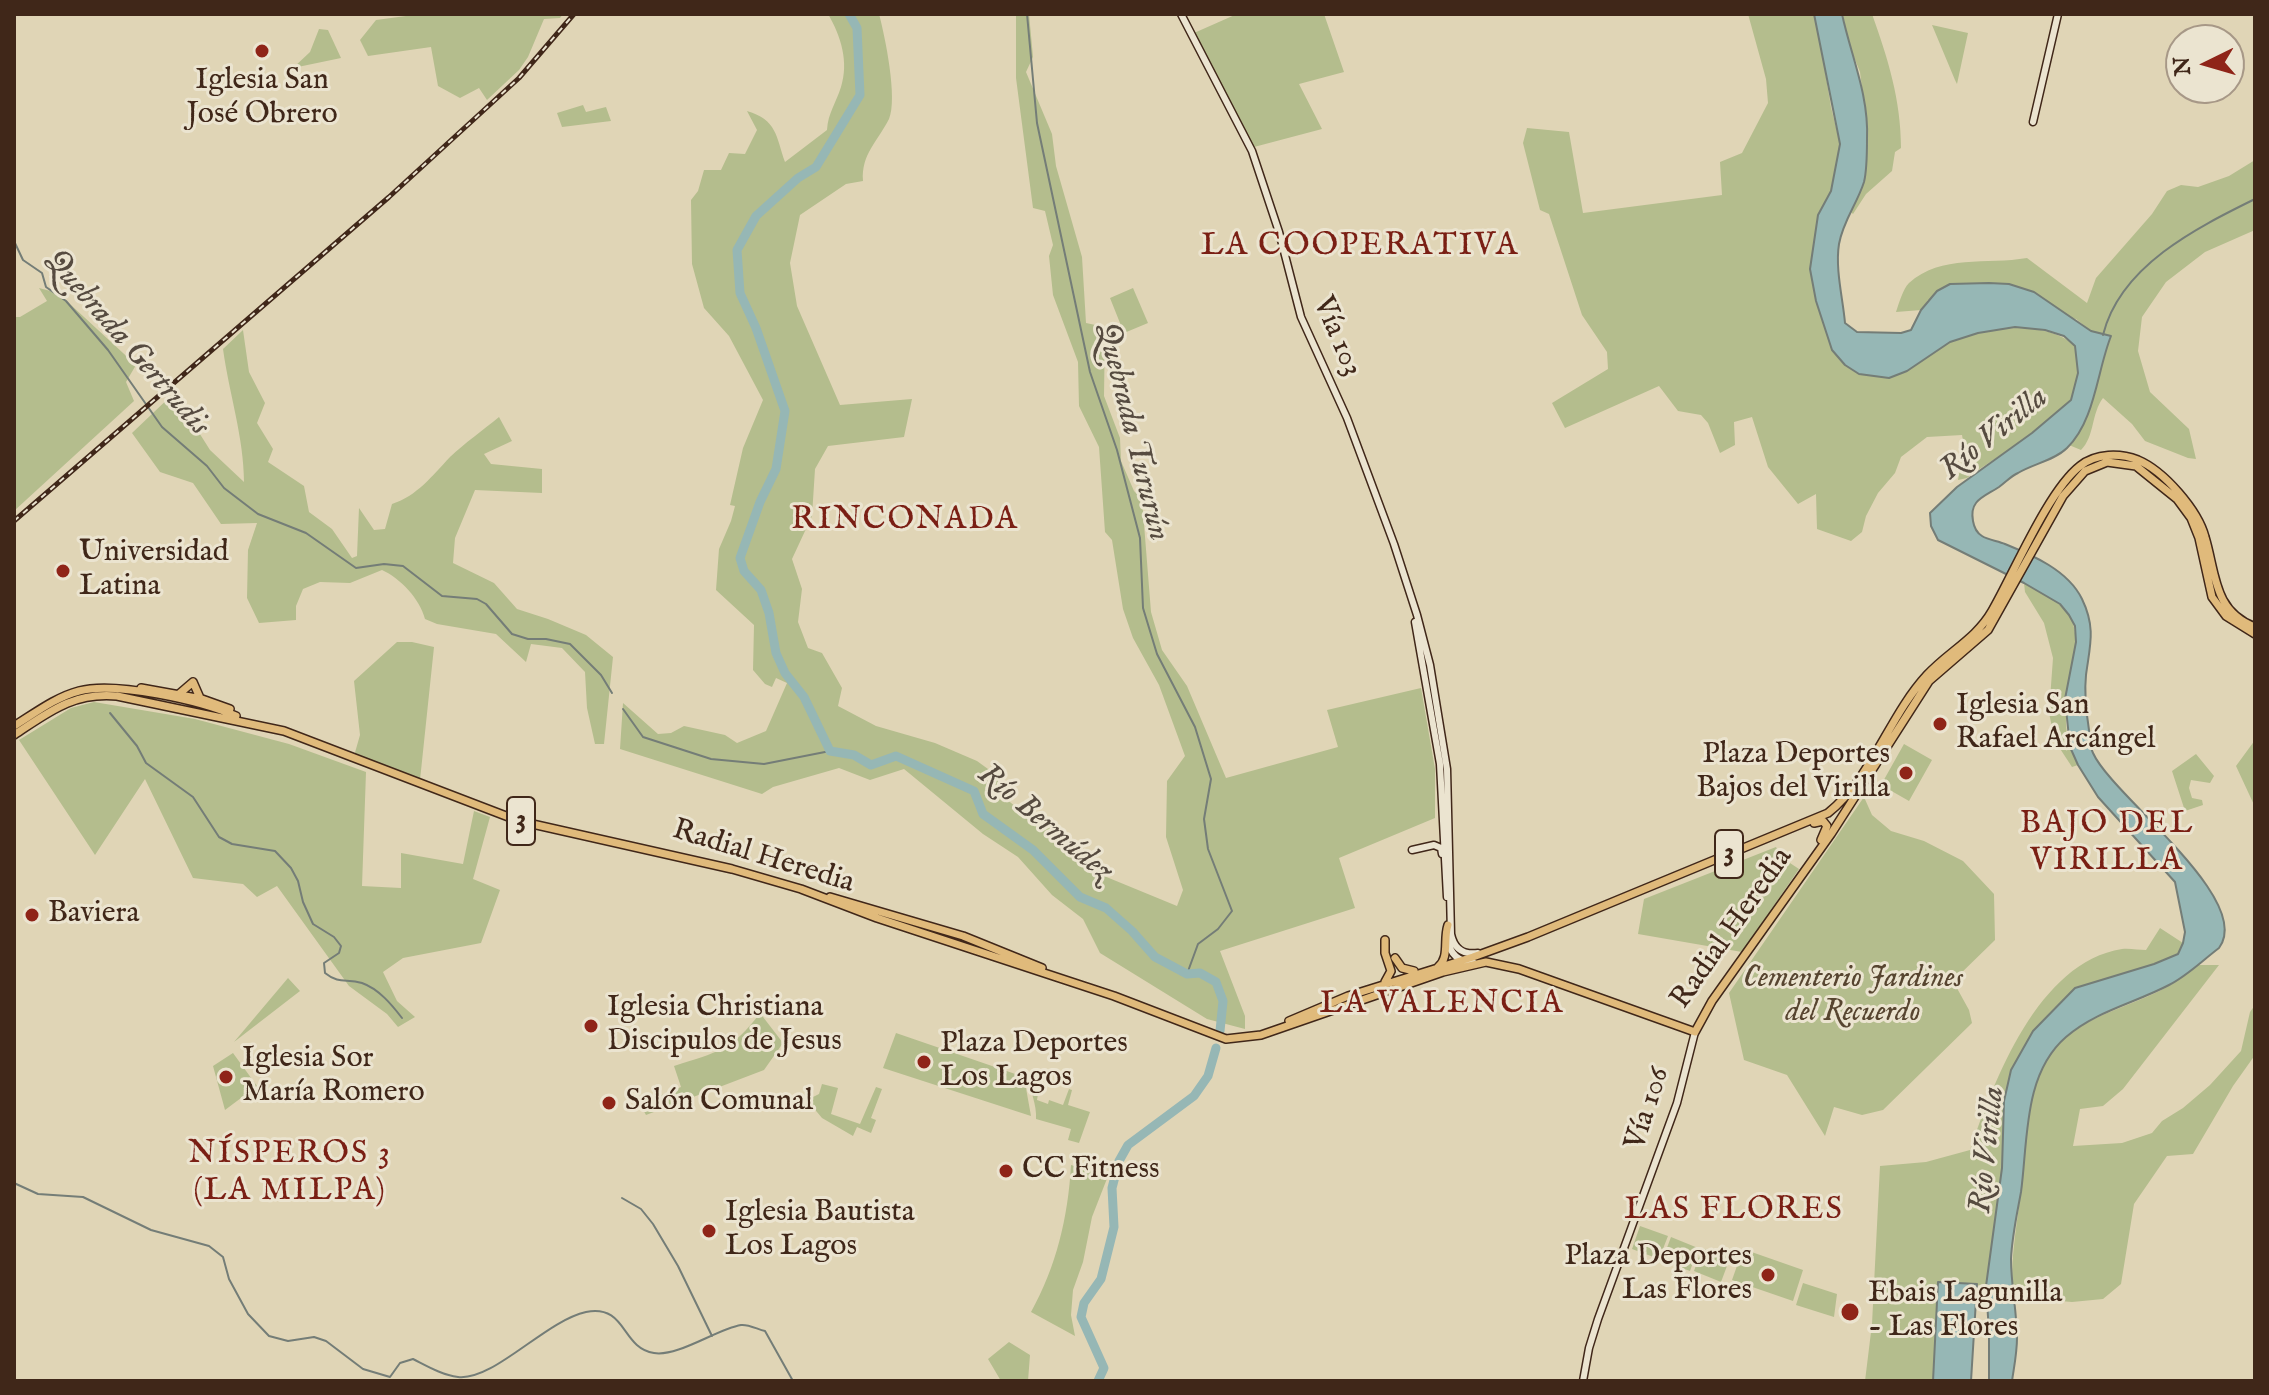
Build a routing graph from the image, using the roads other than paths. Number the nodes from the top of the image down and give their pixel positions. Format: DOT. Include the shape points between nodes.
graph roads {
  1 [pos="1181,14"];
  2 [pos="2058,14"];
  3 [pos="2033,122"];
  4 [pos="2043,526"];
  5 [pos="1409,591"];
  6 [pos="1995,614"];
  7 [pos="2255,627"];
  8 [pos="2255,634"];
  9 [pos="1423,637"];
  10 [pos="122,690"];
  11 [pos="177,694"];
  12 [pos="189,699"];
  13 [pos="202,699"];
  14 [pos="158,705"];
  15 [pos="1433,718"];
  16 [pos="244,720"];
  17 [pos="14,730"];
  18 [pos="1448,823"];
  19 [pos="1797,827"];
  20 [pos="1444,834"];
  21 [pos="1450,847"];
  22 [pos="1412,850"];
  23 [pos="801,889"];
  24 [pos="1446,893"];
  25 [pos="877,918"];
  26 [pos="1448,925"];
  27 [pos="963,936"];
  28 [pos="1528,937"];
  29 [pos="1385,940"];
  30 [pos="1496,948"];
  31 [pos="1746,951"];
  32 [pos="1395,958"];
  33 [pos="1460,961"];
  34 [pos="1474,963"];
  35 [pos="1497,963"];
  36 [pos="1437,968"];
  37 [pos="1428,970"];
  38 [pos="1045,973"];
  39 [pos="1058,976"];
  40 [pos="1401,978"];
  41 [pos="1380,985"];
  42 [pos="1297,1023"];
  43 [pos="1695,1032"];
  44 [pos="1261,1035"];
  45 [pos="1583,1381"];
  1 -- 5 [label="main road, Vía 103" via="1252,151 1301,317 1347,418"];
  2 -- 3 [label="main road"];
  4 -- 6 [label="main road, Radial Heredia / 3"];
  4 -- 7 [label="main road, 3" via="2058,493 2081,465 2098,456 2140,461 2189,505 2205,534 2222,601 2237,618"];
  4 -- 8 [label="main road, 3" via="2085,471 2107,462 2136,466 2185,509 2199,538 2212,597 2226,616"];
  5 -- 9 [label="main road, Vía 103"];
  5 -- 15 [label="main road, Vía 103"];
  6 -- 19 [label="main road, Radial Heredia / 3" via="1924,679 1846,797 1828,813"];
  6 -- 31 [label="main road, Radial Heredia / 3" via="1981,637 1925,687 1837,825"];
  9 -- 15 [label="main road"];
  9 -- 18 [label="main road, Vía 103" via="1444,745"];
  10 -- 11 [label="main road"];
  10 -- 12 [label="main road, Radial Heredia / 3"];
  10 -- 17 [label="main road, Radial Heredia / 3" via="96,687 60,698"];
  11 -- 12 [label="main road"];
  11 -- 13 [label="main road" via="193,682"];
  12 -- 13 [label="main road"];
  12 -- 14 [label="main road" via="184,706"];
  12 -- 16 [label="main road, Radial Heredia / 3"];
  13 -- 16 [label="main road"];
  14 -- 16 [label="main road, Radial Heredia / 3"];
  14 -- 17 [label="main road, Radial Heredia / 3" via="104,695 78,698"];
  15 -- 18 [label="main road"];
  15 -- 20 [label="main road, Vía 103"];
  16 -- 23 [label="main road, Radial Heredia / 3" via="519,821"];
  18 -- 20 [label="main road"];
  18 -- 21 [label="main road, Vía 103"];
  19 -- 28 [label="main road, Radial Heredia / 3"];
  19 -- 31 [label="main road" via="1823,821 1827,829"];
  20 -- 21 [label="main road"];
  20 -- 24 [label="main road, Vía 103"];
  21 -- 30 [label="main road, Vía 103" via="1454,945 1468,953"];
  22 -- 24 [label="main road" via="1441,848"];
  23 -- 25 [label="main road, Radial Heredia / 3"];
  23 -- 27 [label="main road"];
  24 -- 26 [label="main road, Vía 103"];
  25 -- 27 [label="main road" via="955,939"];
  25 -- 38 [label="main road, Radial Heredia / 3"];
  26 -- 33 [label="main road, Vía 103" via="1449,946"];
  26 -- 36 [label="main road" via="1446,957"];
  27 -- 38 [label="main road" via="970,944"];
  27 -- 39 [label="main road"];
  28 -- 30 [label="main road, Radial Heredia / 3"];
  28 -- 35 [label="main road" via="1502,950"];
  29 -- 41 [label="main road" via="1391,971"];
  30 -- 33 [label="main road, Radial Heredia / 3"];
  31 -- 43 [label="main road, Radial Heredia / 3"];
  32 -- 37 [label="main road" via="1405,970"];
  33 -- 34 [label="main road"];
  33 -- 36 [label="main road, Radial Heredia / 3"];
  34 -- 35 [label="main road, Radial Heredia / 3"];
  34 -- 42 [label="main road, Radial Heredia / 3"];
  35 -- 43 [label="main road, Radial Heredia / 3"];
  36 -- 37 [label="main road, Radial Heredia / 3"];
  37 -- 40 [label="main road, Radial Heredia / 3"];
  38 -- 39 [label="main road, Radial Heredia / 3"];
  39 -- 44 [label="main road, Radial Heredia / 3" via="1215,1036 1234,1040"];
  40 -- 41 [label="main road, Radial Heredia / 3"];
  40 -- 42 [label="main road"];
  41 -- 44 [label="main road, Radial Heredia / 3"];
  42 -- 44 [label="main road, Radial Heredia / 3"];
  43 -- 45 [label="main road, Vía 106" via="1677,1103 1598,1319"];
}
